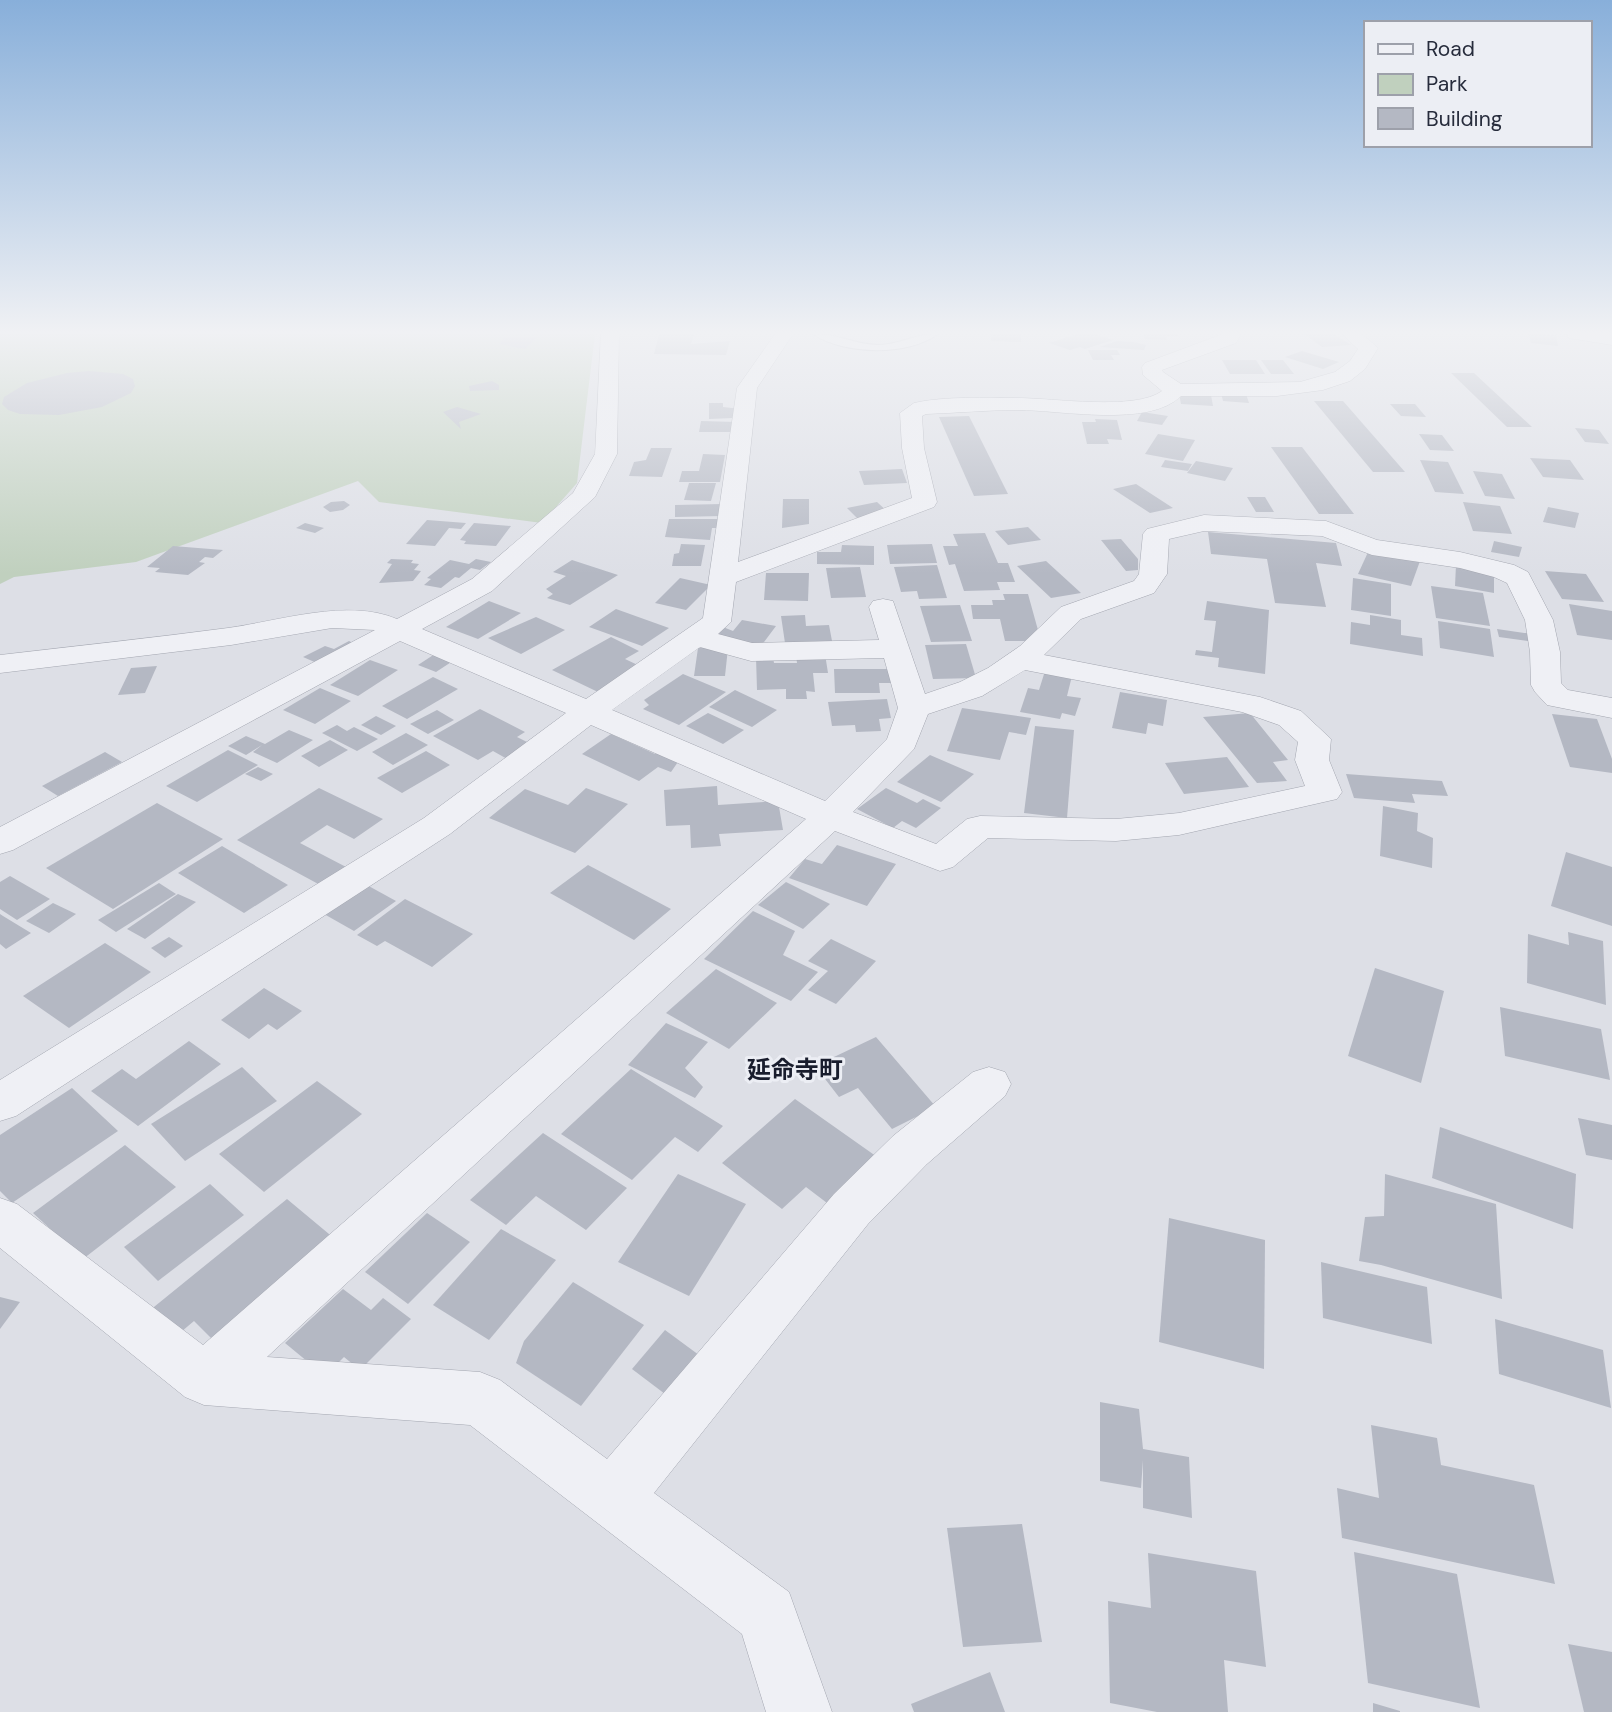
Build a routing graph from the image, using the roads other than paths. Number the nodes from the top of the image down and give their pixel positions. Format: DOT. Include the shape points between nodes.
graph roads {
  1 [pos="607,414"];
  2 [pos="744,414"];
  3 [pos="911,414"];
  4 [pos="723,577"];
  5 [pos="883,607"];
  6 [pos="398,630"];
  7 [pos="695,637"];
  8 [pos="896,649"];
  9 [pos="1021,660"];
  10 [pos="0,664"];
  11 [pos="914,708"];
  12 [pos="1612,708"];
  13 [pos="588,712"];
  14 [pos="830,816"];
  15 [pos="0,842"];
  16 [pos="989,1084"];
  17 [pos="0,1103"];
  18 [pos="0,1219"];
  19 [pos="204,1379"];
  20 [pos="612,1498"];
  21 [pos="799,1712"];
  1 -- 6 [label="street" via="606,454 583,497 482,585"];
  2 -- 4 [label="street"];
  3 -- 4 [label="street" via="925,502"];
  4 -- 7 [label="street" via="717,622"];
  5 -- 8 [label="street"];
  6 -- 10 [label="street" via="381,622 332,619"];
  6 -- 13 [label="street"];
  6 -- 15 [label="street"];
  7 -- 8 [label="street" via="751,652"];
  7 -- 13 [label="street"];
  8 -- 11 [label="street"];
  9 -- 11 [label="street" via="971,689"];
  9 -- 12 [label="street" via="1071,613 1144,587 1153,574 1156,534 1204,523 1326,529 1372,547 1460,560 1518,579 1539,620 1546,685 1558,698"];
  9 -- 14 [label="street" via="1249,704 1290,718 1315,739 1312,760 1325,792 1179,824 1116,830 980,827 940,859"];
  11 -- 14 [label="street" via="902,742"];
  13 -- 14 [label="street"];
  13 -- 17 [label="street" via="437,826"];
  14 -- 19 [label="street"];
  16 -- 20 [label="street" via="910,1150 851,1209"];
  18 -- 19 [label="street"];
  19 -- 20 [label="street" via="480,1399"];
  20 -- 21 [label="street" via="767,1614"];
}
